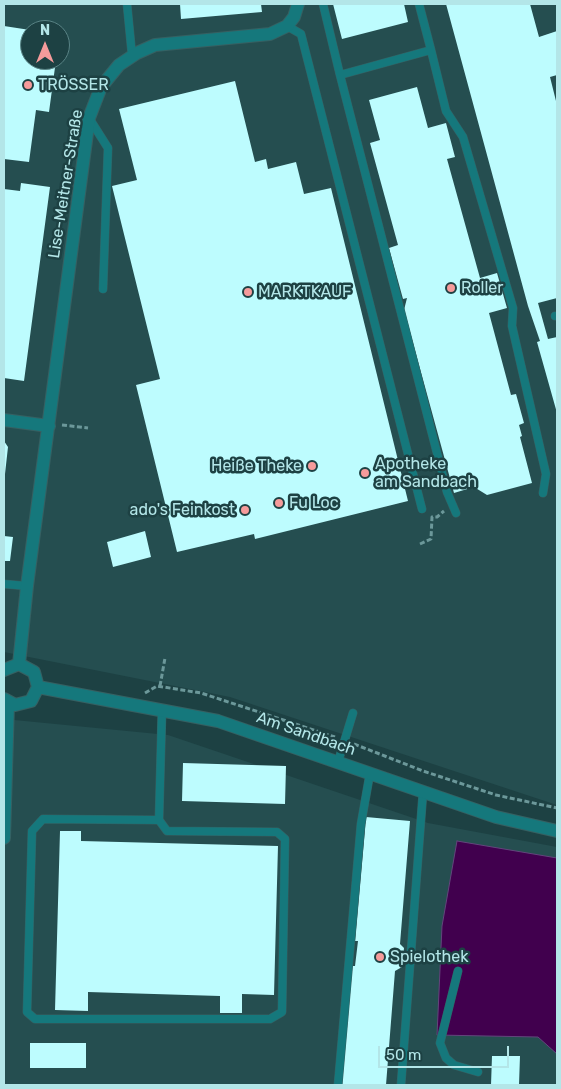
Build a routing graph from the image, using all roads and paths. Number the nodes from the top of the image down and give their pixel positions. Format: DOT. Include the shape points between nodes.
graph roads {
  1 [pos="127,4"];
  2 [pos="298,4"];
  3 [pos="323,4"];
  4 [pos="419,4"];
  5 [pos="287,26"];
  6 [pos="431,50"];
  7 [pos="132,55"];
  8 [pos="340,75"];
  9 [pos="89,118"];
  10 [pos="102,289"];
  11 [pos="4,420"];
  12 [pos="49,425"];
  13 [pos="88,428"];
  14 [pos="543,493"];
  15 [pos="422,509"];
  16 [pos="444,511"];
  17 [pos="456,513"];
  18 [pos="420,544"];
  19 [pos="4,584"];
  20 [pos="27,586"];
  21 [pos="165,658"];
  22 [pos="19,664"];
  23 [pos="4,670"];
  24 [pos="160,686"];
  25 [pos="38,687"];
  26 [pos="6,701"];
  27 [pos="162,710"];
  28 [pos="353,713"];
  29 [pos="338,762"];
  30 [pos="370,774"];
  31 [pos="423,792"];
  32 [pos="159,820"];
  33 [pos="557,831"];
  34 [pos="4,838"];
  35 [pos="458,971"];
  36 [pos="478,1072"];
  37 [pos="338,1085"];
  38 [pos="401,1085"];
  1 -- 7 [label="lane"];
  2 -- 5 [label="street"];
  3 -- 8 [label="lane"];
  4 -- 6 [label="lane"];
  5 -- 7 [label="street, Lise-Meitner-Straße" via="270,34 155,45"];
  5 -- 15 [label="lane" via="301,34"];
  6 -- 8 [label="lane"];
  6 -- 14 [label="lane" via="446,110 463,137 513,308 512,326 546,474"];
  7 -- 9 [label="street, Lise-Meitner-Straße" via="100,87"];
  8 -- 17 [label="lane" via="447,492"];
  9 -- 10 [label="lane" via="108,148"];
  9 -- 12 [label="street, Lise-Meitner-Straße"];
  11 -- 12 [label="street"];
  12 -- 13 [label="path"];
  12 -- 20 [label="street, Lise-Meitner-Straße"];
  16 -- 18 [label="path" via="432,517 431,539"];
  19 -- 20 [label="lane"];
  20 -- 22 [label="street, Lise-Meitner-Straße"];
  21 -- 24 [label="path"];
  22 -- 23 [label="street"];
  22 -- 25 [label="street" via="34,672"];
  25 -- 26 [label="street" via="30,701 15,705"];
  25 -- 27 [label="street, Am Sandbach"];
  26 -- 34 [label="street"];
  27 -- 29 [label="street, Am Sandbach" via="218,721"];
  27 -- 32 [label="lane"];
  28 -- 29 [label="lane"];
  29 -- 30 [label="street, Am Sandbach"];
  30 -- 31 [label="street, Am Sandbach"];
  30 -- 37 [label="lane" via="361,824"];
  31 -- 33 [label="street, Am Sandbach" via="496,817"];
  31 -- 38 [label="lane"];
  32 -- 32 [label="lane" via="167,831 277,832 285,839 282,1012 270,1019 35,1019 27,1012 32,831 44,819"];
  35 -- 36 [label="lane" via="440,1043 446,1058 454,1065"];
}
